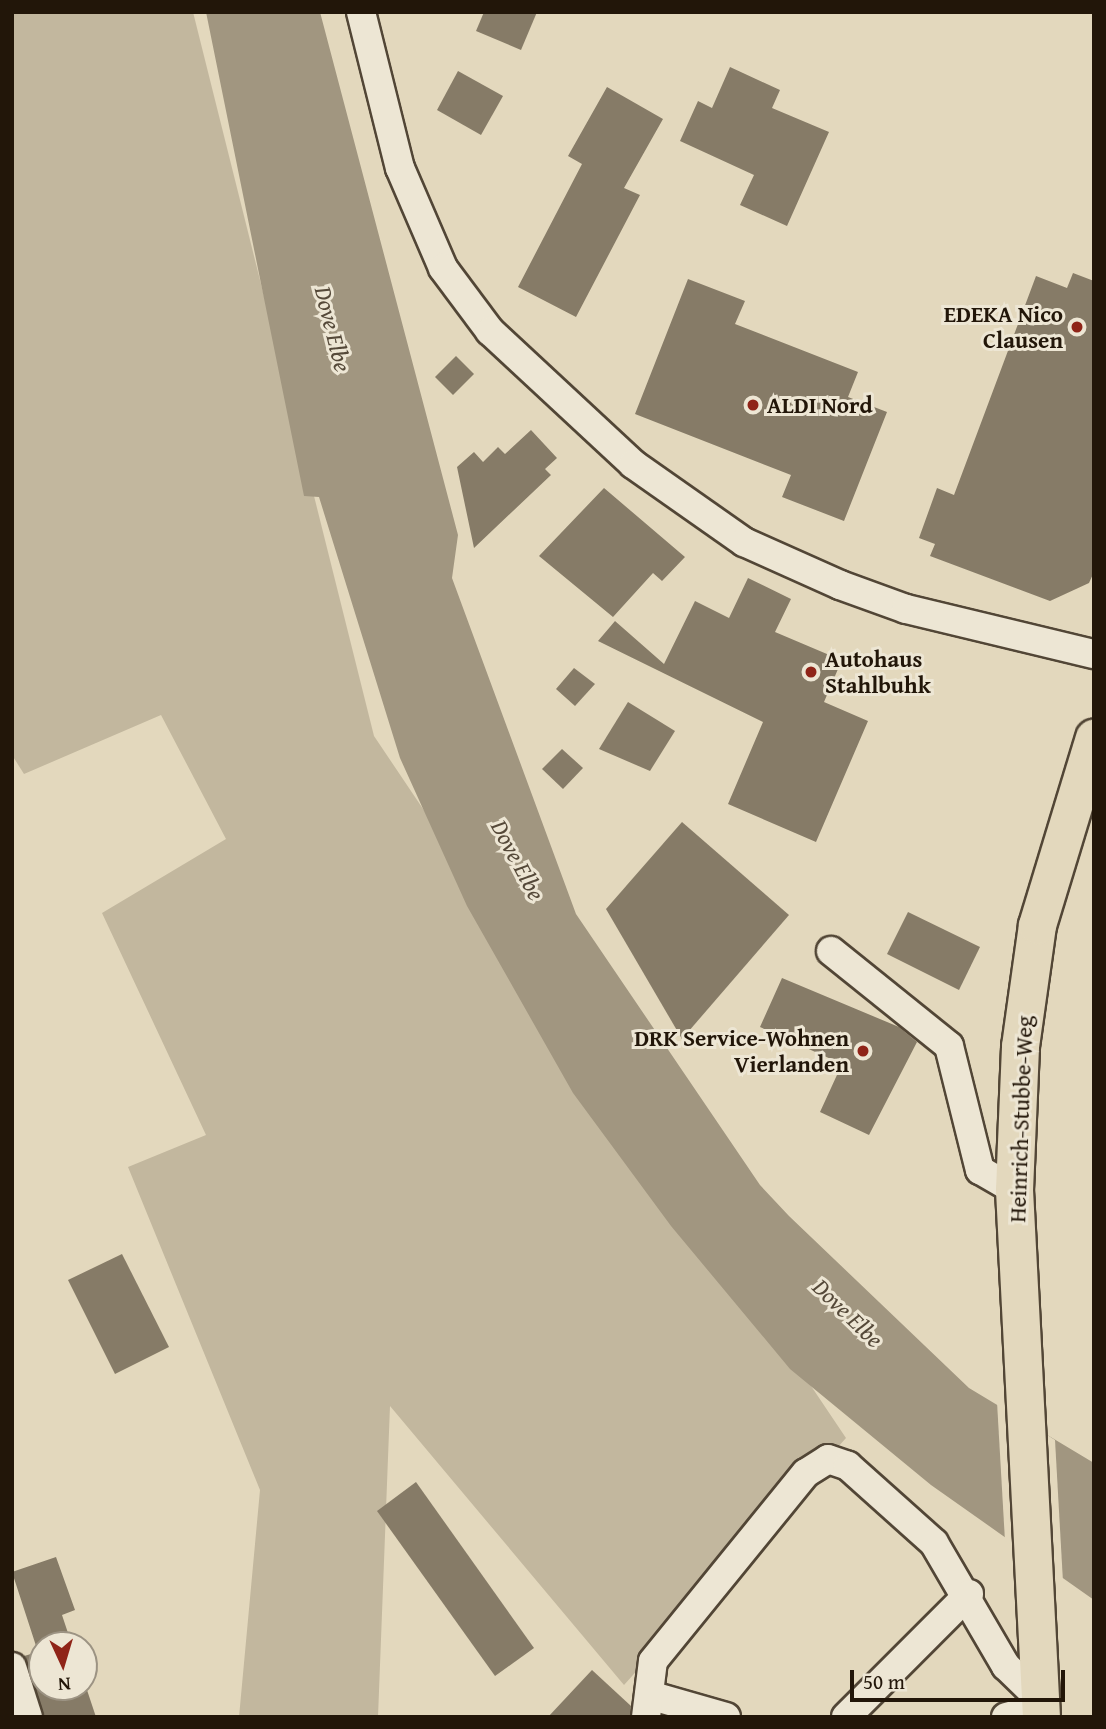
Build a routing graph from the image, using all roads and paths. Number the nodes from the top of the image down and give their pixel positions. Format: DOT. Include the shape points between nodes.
graph roads {
  1 [pos="361,12"];
  2 [pos="1094,654"];
  3 [pos="1094,737"];
  4 [pos="831,951"];
  5 [pos="1014,1190"];
  6 [pos="969,1594"];
  7 [pos="12,1667"];
  8 [pos="647,1706"];
  9 [pos="1032,1710"];
  10 [pos="28,1717"];
  11 [pos="726,1717"];
  12 [pos="846,1717"];
  1 -- 2 [label="street" via="400,168 443,268 490,331 625,456 744,542 840,585 920,612"];
  3 -- 5 [label="main road, Heinrich-Stubbe-Weg" via="1037,925 1020,1046"];
  4 -- 5 [label="street" via="949,1046 980,1170"];
  5 -- 9 [label="main road, Heinrich-Stubbe-Weg" via="1035,1605"];
  6 -- 8 [label="street" via="934,1543 848,1466 828,1459 806,1473 653,1661"];
  6 -- 9 [label="street"];
  6 -- 12 [label="street"];
  7 -- 10 [label="street"];
  8 -- 11 [label="street"];
}
